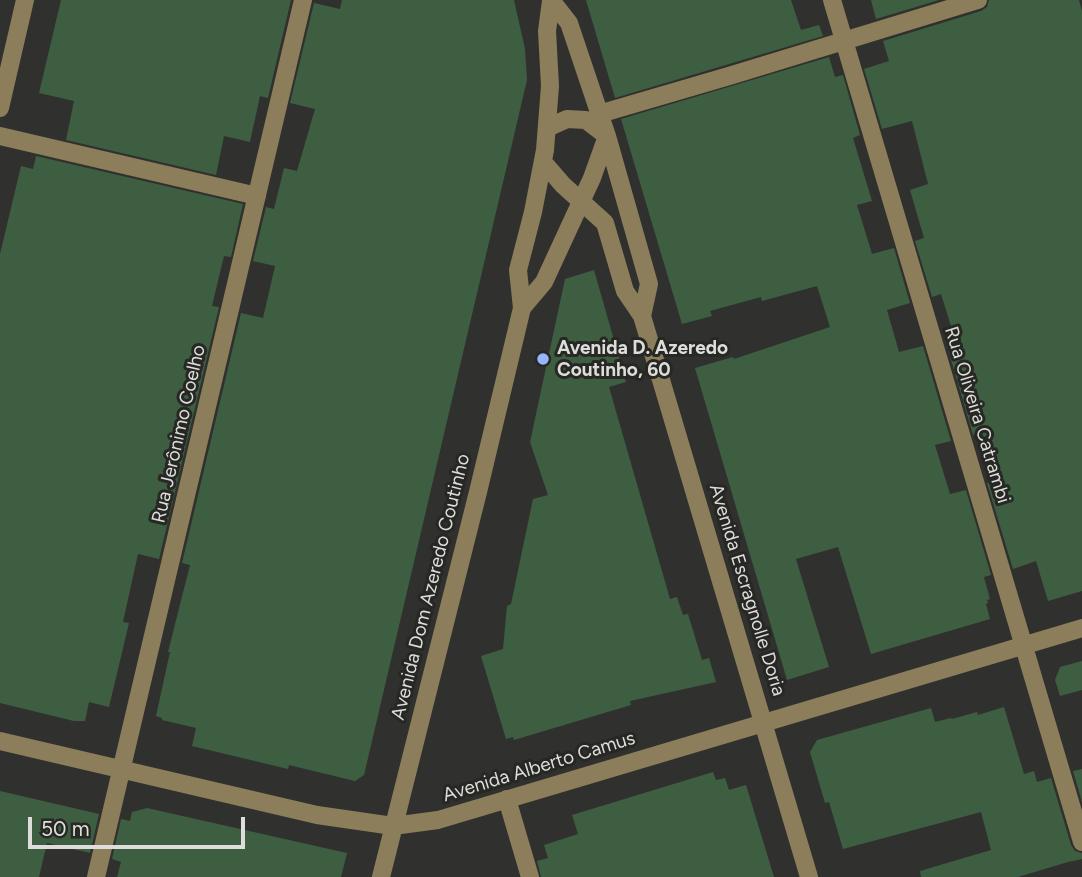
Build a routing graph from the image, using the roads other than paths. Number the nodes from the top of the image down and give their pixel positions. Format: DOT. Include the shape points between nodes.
graph roads {
  1 [pos="25,0"];
  2 [pos="303,0"];
  3 [pos="832,0"];
  4 [pos="978,0"];
  5 [pos="551,1"];
  6 [pos="844,41"];
  7 [pos="0,108"];
  8 [pos="599,114"];
  9 [pos="547,128"];
  10 [pos="0,136"];
  11 [pos="607,136"];
  12 [pos="543,162"];
  13 [pos="257,196"];
  14 [pos="582,202"];
  15 [pos="522,308"];
  16 [pos="642,316"];
  17 [pos="1082,628"];
  18 [pos="1024,645"];
  19 [pos="764,722"];
  20 [pos="0,741"];
  21 [pos="122,769"];
  22 [pos="507,799"];
  23 [pos="393,826"];
  24 [pos="1082,842"];
  25 [pos="96,877"];
  26 [pos="381,877"];
  27 [pos="530,877"];
  28 [pos="809,877"];
  1 -- 7 [label="street"];
  2 -- 13 [label="street, Rua Jerônimo Coelho"];
  3 -- 6 [label="street, Rua Oliveira Catrambi"];
  4 -- 6 [label="street"];
  5 -- 8 [label="street, Avenida Escragnolle Doria" via="569,23"];
  5 -- 9 [label="street, Avenida Escragnolle Doria"];
  6 -- 8 [label="street"];
  6 -- 18 [label="street, Rua Oliveira Catrambi"];
  8 -- 11 [label="street, Avenida Escragnolle Doria"];
  9 -- 11 [label="street" via="568,119 586,120"];
  9 -- 12 [label="street, Avenida Escragnolle Doria"];
  10 -- 13 [label="street"];
  11 -- 14 [label="street"];
  11 -- 16 [label="street, Avenida Escragnolle Doria" via="649,284"];
  12 -- 14 [label="street, Avenida Escragnolle Doria"];
  12 -- 15 [label="street, Avenida Dom Azeredo Coutinho" via="518,270"];
  13 -- 21 [label="street, Rua Jerônimo Coelho"];
  14 -- 15 [label="street, Avenida Dom Azeredo Coutinho" via="544,282"];
  14 -- 16 [label="street, Avenida Escragnolle Doria" via="605,223 625,291"];
  15 -- 23 [label="street, Avenida Dom Azeredo Coutinho"];
  16 -- 19 [label="street, Avenida Escragnolle Doria"];
  17 -- 18 [label="street, Avenida Alberto Camus"];
  18 -- 19 [label="street, Avenida Alberto Camus"];
  18 -- 24 [label="street, Rua Oliveira Catrambi"];
  19 -- 22 [label="street, Avenida Alberto Camus"];
  19 -- 28 [label="street, Avenida Escragnolle Doria"];
  20 -- 21 [label="street, Avenida Alberto Camus"];
  21 -- 23 [label="street, Avenida Alberto Camus" via="317,815"];
  21 -- 25 [label="street, Rua Jerônimo Coelho"];
  22 -- 23 [label="street, Avenida Alberto Camus" via="438,820"];
  22 -- 27 [label="street"];
  23 -- 26 [label="street, Avenida Dom Azeredo Coutinho"];
}
